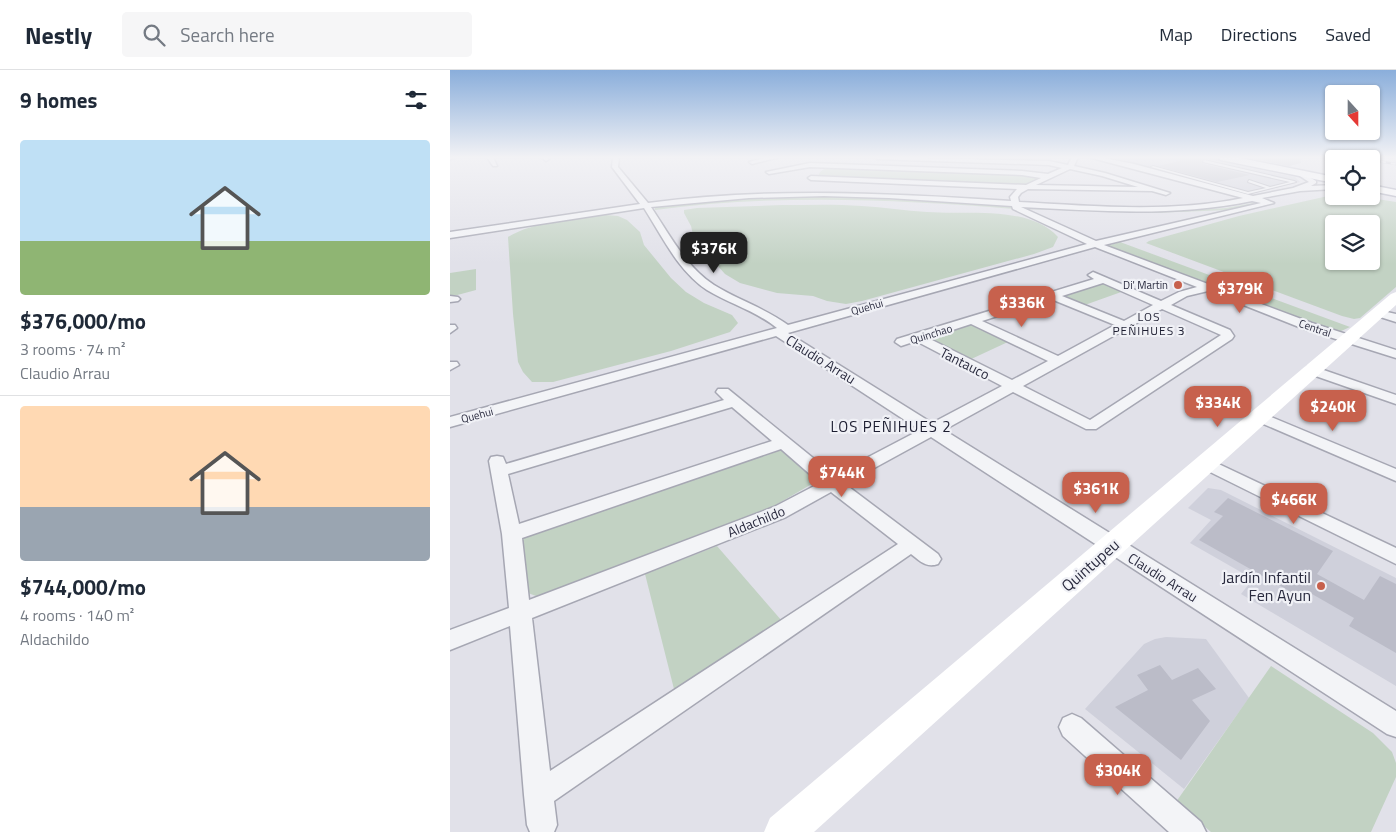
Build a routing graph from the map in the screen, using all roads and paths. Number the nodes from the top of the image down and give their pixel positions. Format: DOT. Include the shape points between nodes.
graph roads {
  1 [pos="635,193"];
  2 [pos="1017,193"];
  3 [pos="1231,193"];
  4 [pos="1281,193"];
  5 [pos="820,194"];
  6 [pos="1254,199"];
  7 [pos="1015,204"];
  8 [pos="647,207"];
  9 [pos="502,227"];
  10 [pos="450,235"];
  11 [pos="465,243"];
  12 [pos="1094,244"];
  13 [pos="1208,288"];
  14 [pos="1052,296"];
  15 [pos="1396,297"];
  16 [pos="1161,305"];
  17 [pos="1378,313"];
  18 [pos="1396,318"];
  19 [pos="973,321"];
  20 [pos="1124,325"];
  21 [pos="783,331"];
  22 [pos="919,338"];
  23 [pos="1348,339"];
  24 [pos="901,342"];
  25 [pos="1396,354"];
  26 [pos="1059,361"];
  27 [pos="1312,370"];
  28 [pos="1012,387"];
  29 [pos="1396,400"];
  30 [pos="1258,417"];
  31 [pos="450,422"];
  32 [pos="932,430"];
  33 [pos="784,442"];
  34 [pos="1206,463"];
  35 [pos="1396,475"];
  36 [pos="833,484"];
  37 [pos="512,534"];
  38 [pos="912,544"];
  39 [pos="1113,545"];
  40 [pos="1396,557"];
  41 [pos="931,559"];
  42 [pos="520,613"];
  43 [pos="450,640"];
  44 [pos="1396,725"];
  45 [pos="1072,728"];
  46 [pos="538,794"];
  47 [pos="542,825"];
  48 [pos="784,832"];
  49 [pos="1191,832"];
  1 -- 8 [label="street, Claudio Arrau"];
  2 -- 7 [label="street"];
  3 -- 6 [label="street"];
  4 -- 6 [label="street"];
  5 -- 7 [label="street"];
  5 -- 8 [label="street" via="732,197"];
  6 -- 7 [label="street" via="1148,209"];
  6 -- 12 [label="street, Quehui" via="1270,203"];
  7 -- 12 [label="street"];
  8 -- 9 [label="street" via="575,214"];
  8 -- 21 [label="street, Claudio Arrau" via="689,269 710,287 769,316"];
  9 -- 10 [label="street"];
  9 -- 11 [label="street"];
  12 -- 13 [label="street, Central"];
  12 -- 21 [label="street, Quehui"];
  13 -- 16 [label="street, Aldachildo" via="1183,294"];
  13 -- 23 [label="street, Central"];
  14 -- 16 [label="street, Quinchao" via="1098,277"];
  14 -- 19 [label="street, Quinchao"];
  14 -- 20 [label="street"];
  15 -- 17 [label="street, Quintupeu"];
  16 -- 20 [label="street, Aldachildo"];
  16 -- 28 [label="street, Tantauco" via="1228,336 1091,426"];
  17 -- 18 [label="street"];
  17 -- 23 [label="street, Quintupeu"];
  19 -- 22 [label="street, Quinchao"];
  19 -- 26 [label="street"];
  20 -- 26 [label="street, Aldachildo"];
  21 -- 31 [label="street, Quehui"];
  21 -- 32 [label="street, Claudio Arrau"];
  22 -- 24 [label="street, Quinchao"];
  22 -- 28 [label="street, Tantauco"];
  23 -- 25 [label="street, Central"];
  23 -- 27 [label="street, Quintupeu"];
  26 -- 28 [label="street, Aldachildo"];
  27 -- 29 [label="street"];
  27 -- 30 [label="street, Quintupeu"];
  28 -- 32 [label="street, Aldachildo"];
  30 -- 34 [label="street, Quintupeu"];
  30 -- 35 [label="street"];
  32 -- 36 [label="street, Aldachildo"];
  32 -- 39 [label="street, Claudio Arrau"];
  33 -- 36 [label="street"];
  33 -- 37 [label="street"];
  33 -- 37 [label="street" via="728,397 499,466"];
  34 -- 39 [label="street, Quintupeu"];
  34 -- 40 [label="street"];
  36 -- 38 [label="street"];
  36 -- 42 [label="street, Aldachildo" via="780,512"];
  37 -- 42 [label="street"];
  38 -- 41 [label="street"];
  38 -- 46 [label="street"];
  39 -- 44 [label="street, Claudio Arrau"];
  39 -- 48 [label="street, Quintupeu"];
  42 -- 43 [label="street, Aldachildo"];
  42 -- 46 [label="street"];
  45 -- 49 [label="street"];
  46 -- 47 [label="street"];
}
